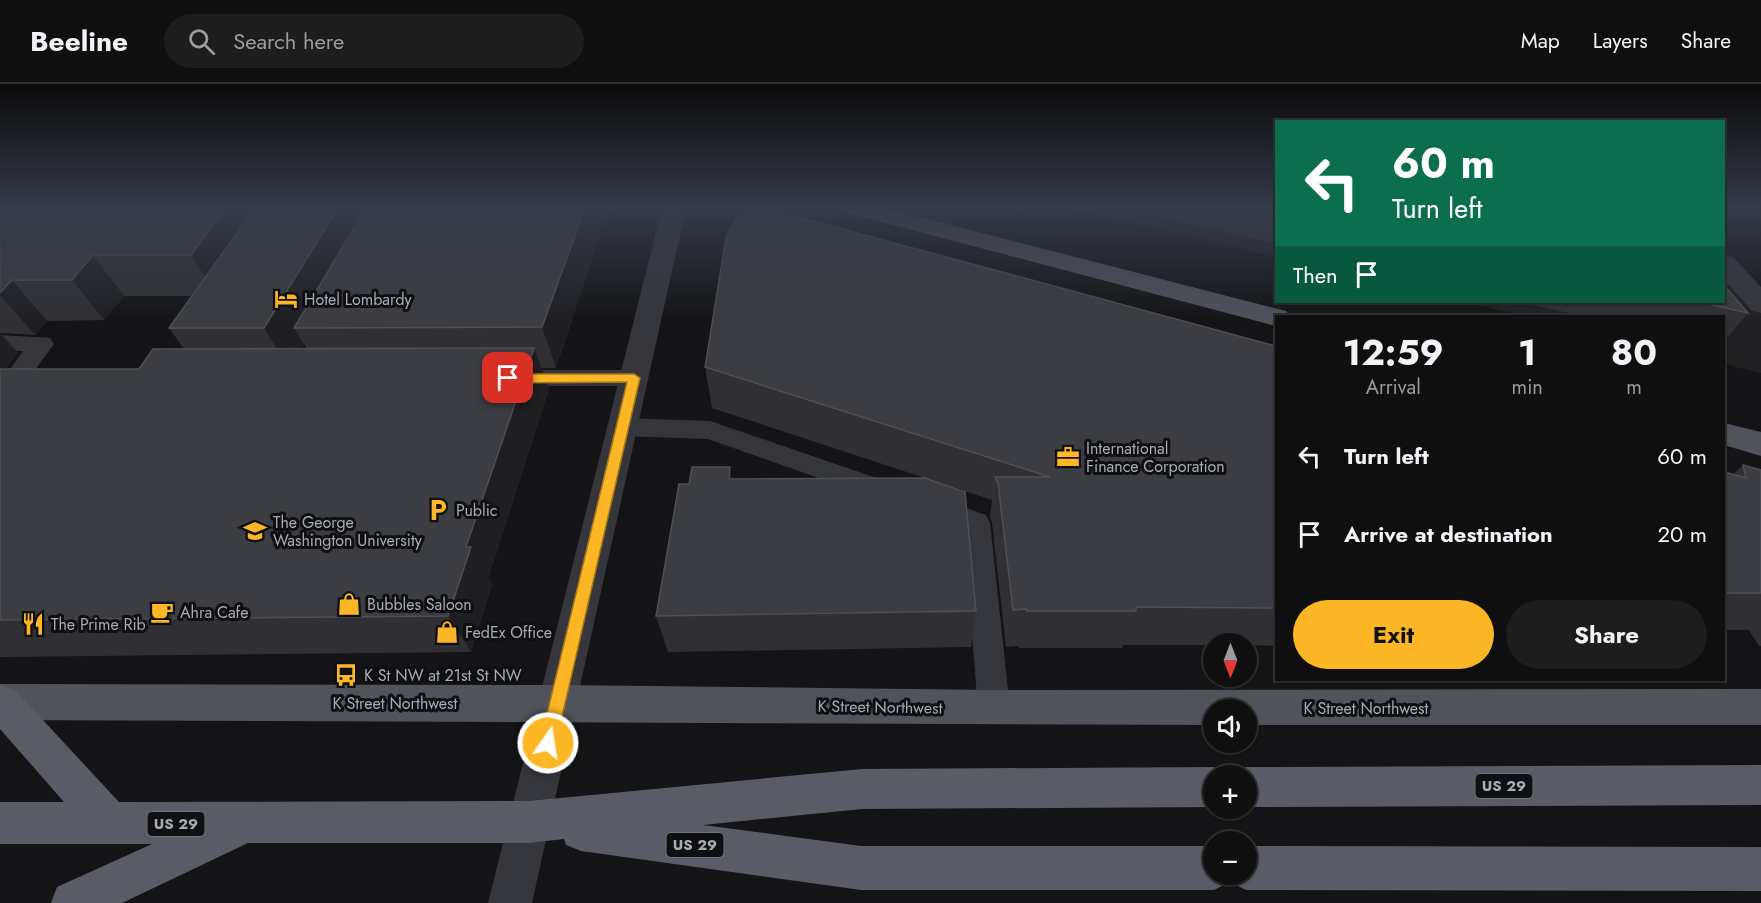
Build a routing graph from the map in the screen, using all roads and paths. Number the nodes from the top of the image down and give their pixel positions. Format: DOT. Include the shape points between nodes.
graph roads {
  1 [pos="665,246"];
  2 [pos="1004,246"];
  3 [pos="1725,264"];
  4 [pos="1761,304"];
  5 [pos="1275,317"];
  6 [pos="0,344"];
  7 [pos="485,378"];
  8 [pos="634,378"];
  9 [pos="48,380"];
  10 [pos="7,388"];
  11 [pos="622,427"];
  12 [pos="1725,434"];
  13 [pos="1761,444"];
  14 [pos="0,702"];
  15 [pos="557,703"];
  16 [pos="1761,707"];
  17 [pos="994,708"];
  18 [pos="1761,785"];
  19 [pos="1203,787"];
  20 [pos="1257,787"];
  21 [pos="529,822"];
  22 [pos="0,823"];
  23 [pos="110,823"];
  24 [pos="243,824"];
  25 [pos="1203,868"];
  26 [pos="1257,868"];
  27 [pos="1761,869"];
  28 [pos="73,903"];
  29 [pos="510,903"];
  1 -- 8 [label="street"];
  2 -- 5 [label="main road"];
  3 -- 4 [label="street"];
  6 -- 10 [label="lane" via="42,344"];
  7 -- 8 [label="lane"];
  8 -- 11 [label="street"];
  9 -- 10 [label="lane"];
  11 -- 15 [label="street"];
  11 -- 17 [label="lane" via="710,430 976,523"];
  12 -- 13 [label="main road"];
  14 -- 15 [label="main road, K Street Northwest"];
  14 -- 23 [label="highway"];
  15 -- 17 [label="main road, K Street Northwest"];
  15 -- 21 [label="street"];
  16 -- 17 [label="main road, K Street Northwest"];
  18 -- 20 [label="highway, US 29"];
  19 -- 21 [label="highway, US 29" via="862,789"];
  21 -- 24 [label="highway, US 29"];
  21 -- 25 [label="highway, US 29" via="861,868"];
  21 -- 29 [label="street"];
  22 -- 23 [label="highway, US 29"];
  23 -- 24 [label="highway, US 29"];
  24 -- 28 [label="highway"];
  26 -- 27 [label="highway"];
}
